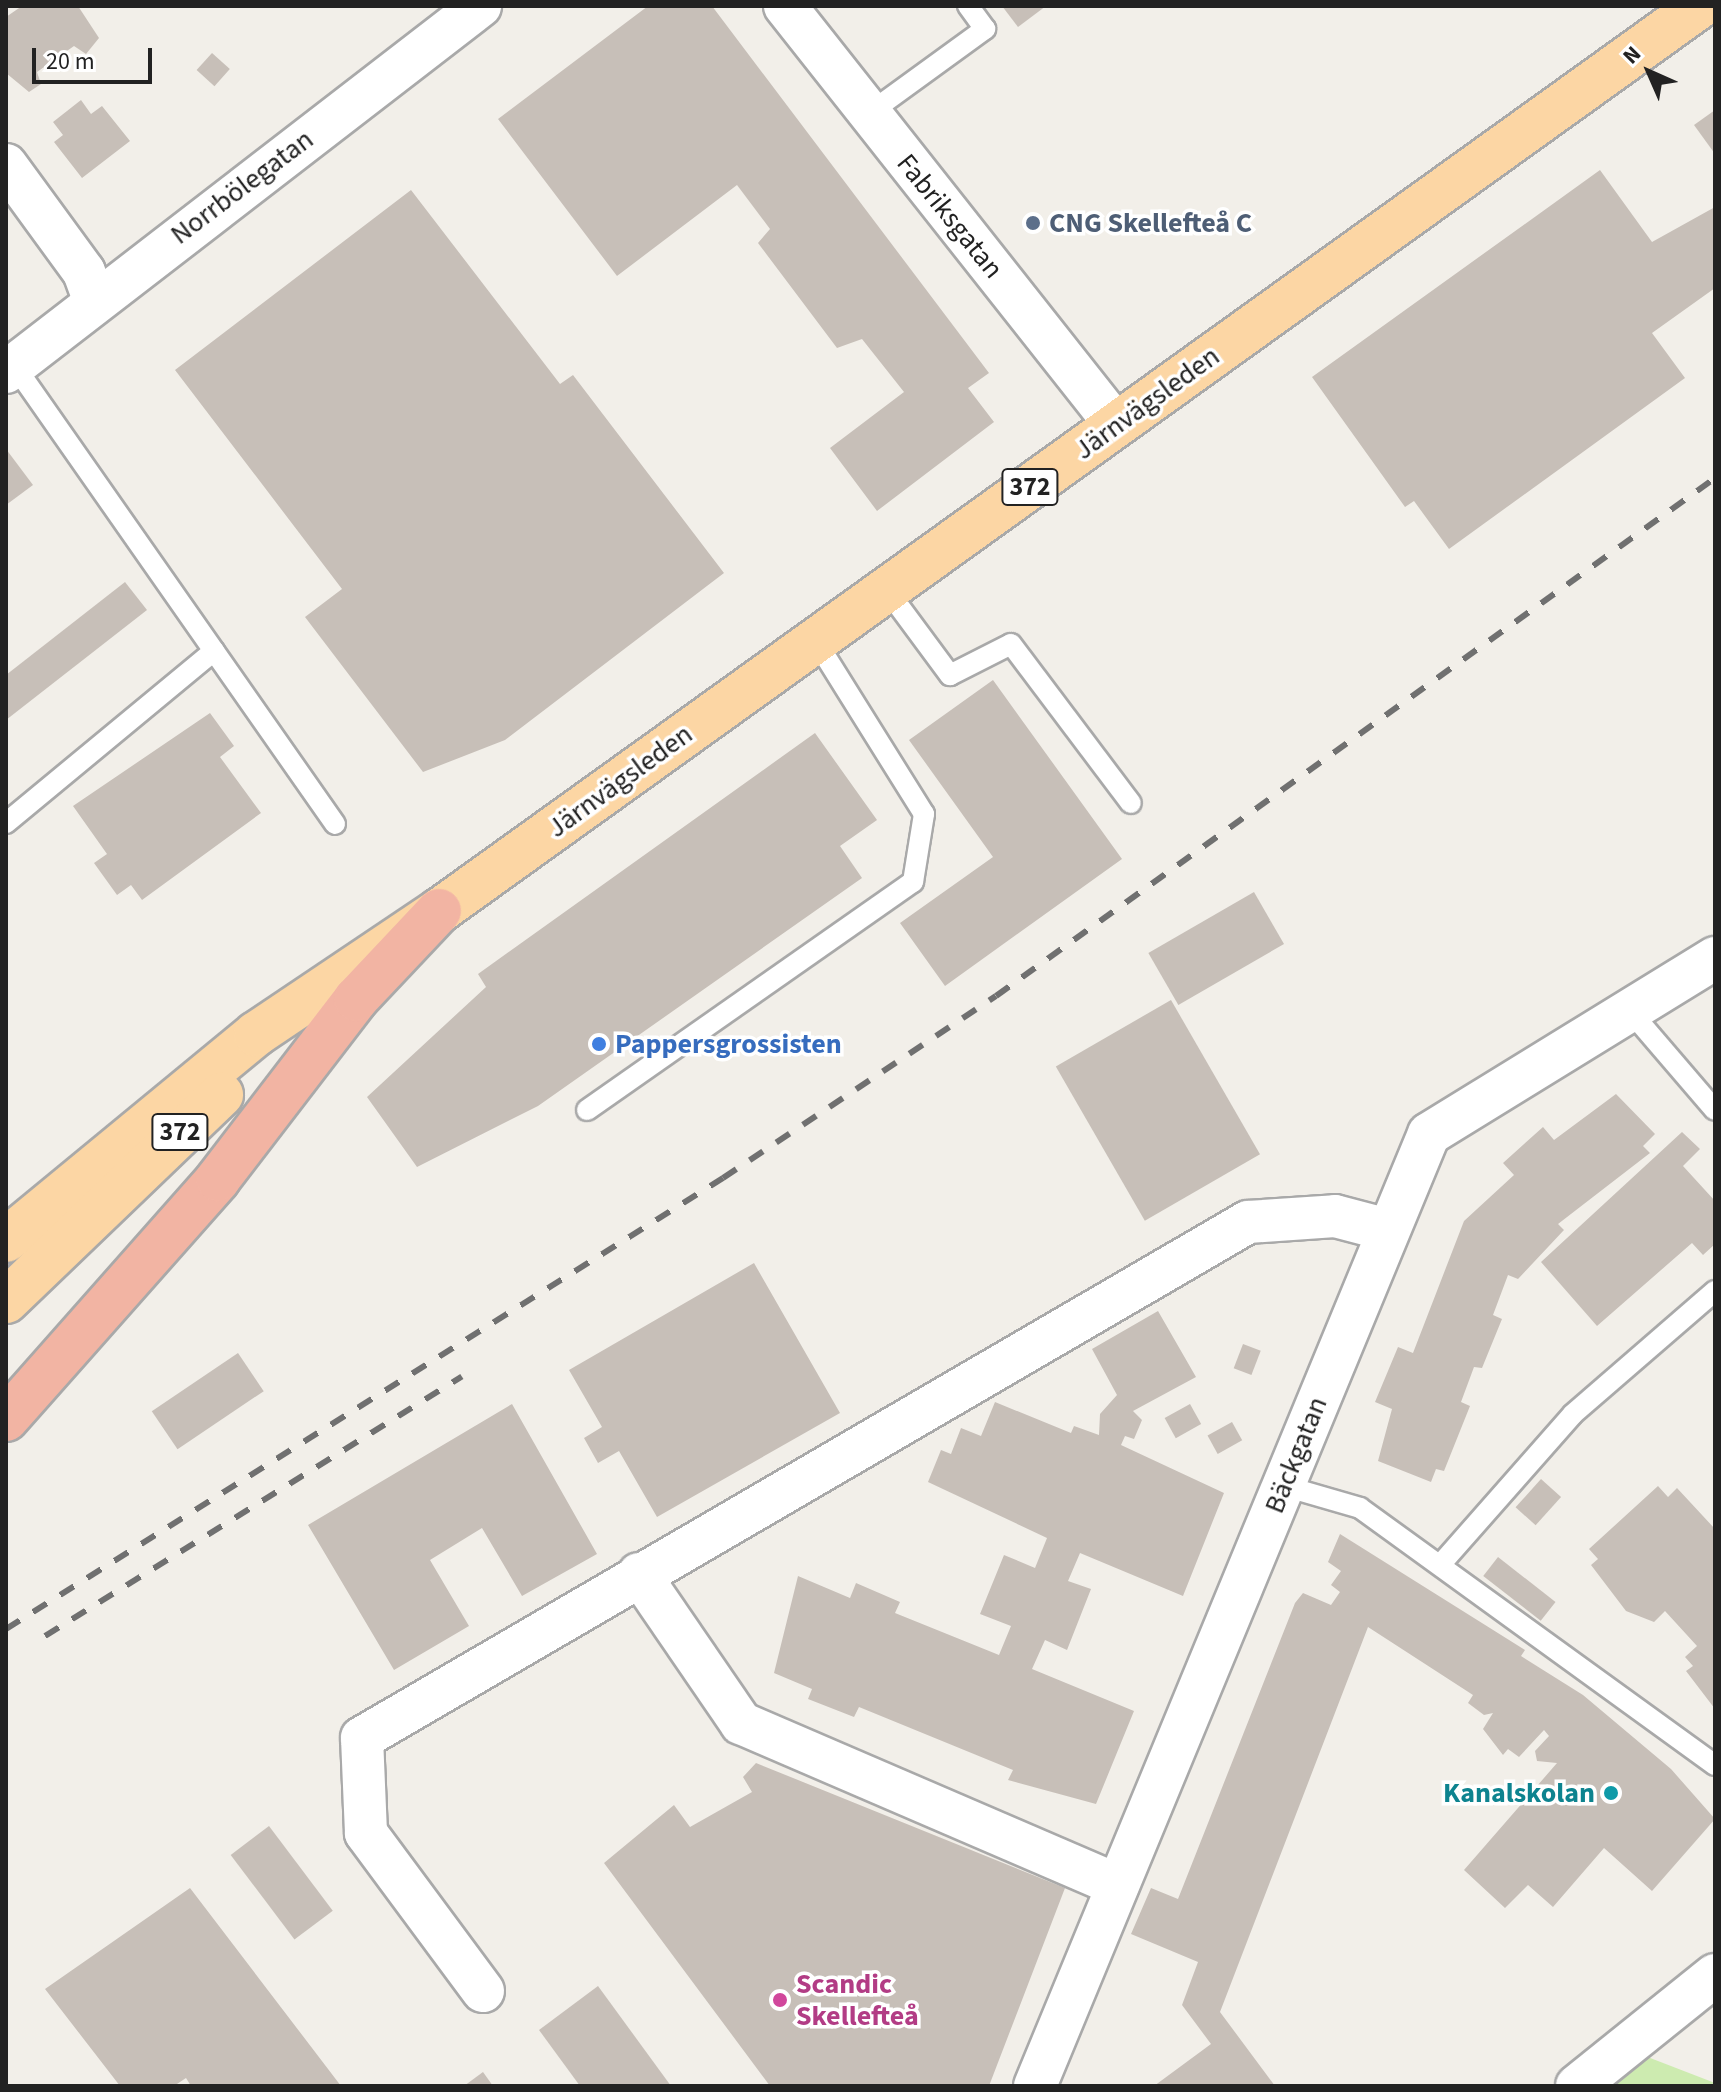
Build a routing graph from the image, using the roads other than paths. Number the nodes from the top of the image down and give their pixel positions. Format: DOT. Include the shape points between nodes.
graph roads {
  1 [pos="480,6"];
  2 [pos="785,6"];
  3 [pos="968,6"];
  4 [pos="1700,6"];
  5 [pos="868,114"];
  6 [pos="6,165"];
  7 [pos="94,300"];
  8 [pos="10,368"];
  9 [pos="1116,425"];
  10 [pos="887,590"];
  11 [pos="816,641"];
  12 [pos="214,651"];
  13 [pos="1131,803"];
  14 [pos="6,823"];
  15 [pos="335,824"];
  16 [pos="439,911"];
  17 [pos="1715,958"];
  18 [pos="357,965"];
  19 [pos="1630,1011"];
  20 [pos="587,1110"];
  21 [pos="1715,1110"];
  22 [pos="1388,1230"];
  23 [pos="12,1232"];
  24 [pos="1715,1291"];
  25 [pos="6,1301"];
  26 [pos="6,1419"];
  27 [pos="1284,1486"];
  28 [pos="1440,1565"];
  29 [pos="639,1574"];
  30 [pos="1715,1765"];
  31 [pos="1118,1885"];
  32 [pos="483,1991"];
  33 [pos="1706,2000"];
  34 [pos="1035,2086"];
  35 [pos="1577,2086"];
  1 -- 7 [label="street, Norrbölegatan"];
  2 -- 5 [label="street, Fabriksgatan"];
  3 -- 5 [label="lane" via="985,29"];
  4 -- 9 [label="main road, Järnvägsleden / 372"];
  5 -- 9 [label="street, Fabriksgatan"];
  6 -- 7 [label="street" via="84,272"];
  7 -- 8 [label="street, Norrbölegatan"];
  8 -- 12 [label="lane"];
  9 -- 10 [label="main road, Järnvägsleden / 372"];
  10 -- 11 [label="main road, Järnvägsleden / 372"];
  10 -- 13 [label="lane" via="950,675 1011,644"];
  11 -- 16 [label="main road, Järnvägsleden / 372"];
  11 -- 20 [label="lane" via="924,814 913,882"];
  12 -- 14 [label="lane"];
  12 -- 15 [label="lane"];
  16 -- 18 [label="main road, Järnvägsleden / 372"];
  16 -- 26 [label="highway" via="356,999 218,1179"];
  17 -- 19 [label="street, Bäckgatan"];
  18 -- 23 [label="main road, Järnvägsleden" via="256,1034"];
  18 -- 25 [label="main road, Järnvägsleden / 372"];
  19 -- 21 [label="lane"];
  19 -- 22 [label="street, Bäckgatan" via="1429,1134"];
  22 -- 27 [label="street, Bäckgatan"];
  22 -- 29 [label="street" via="1335,1216 1248,1222"];
  24 -- 28 [label="lane" via="1573,1414"];
  27 -- 28 [label="lane" via="1360,1508"];
  27 -- 31 [label="street, Bäckgatan"];
  28 -- 30 [label="lane"];
  29 -- 31 [label="street" via="741,1723"];
  29 -- 32 [label="street" via="362,1738 366,1833"];
  31 -- 34 [label="street, Bäckgatan"];
  33 -- 35 [label="street"];
}
